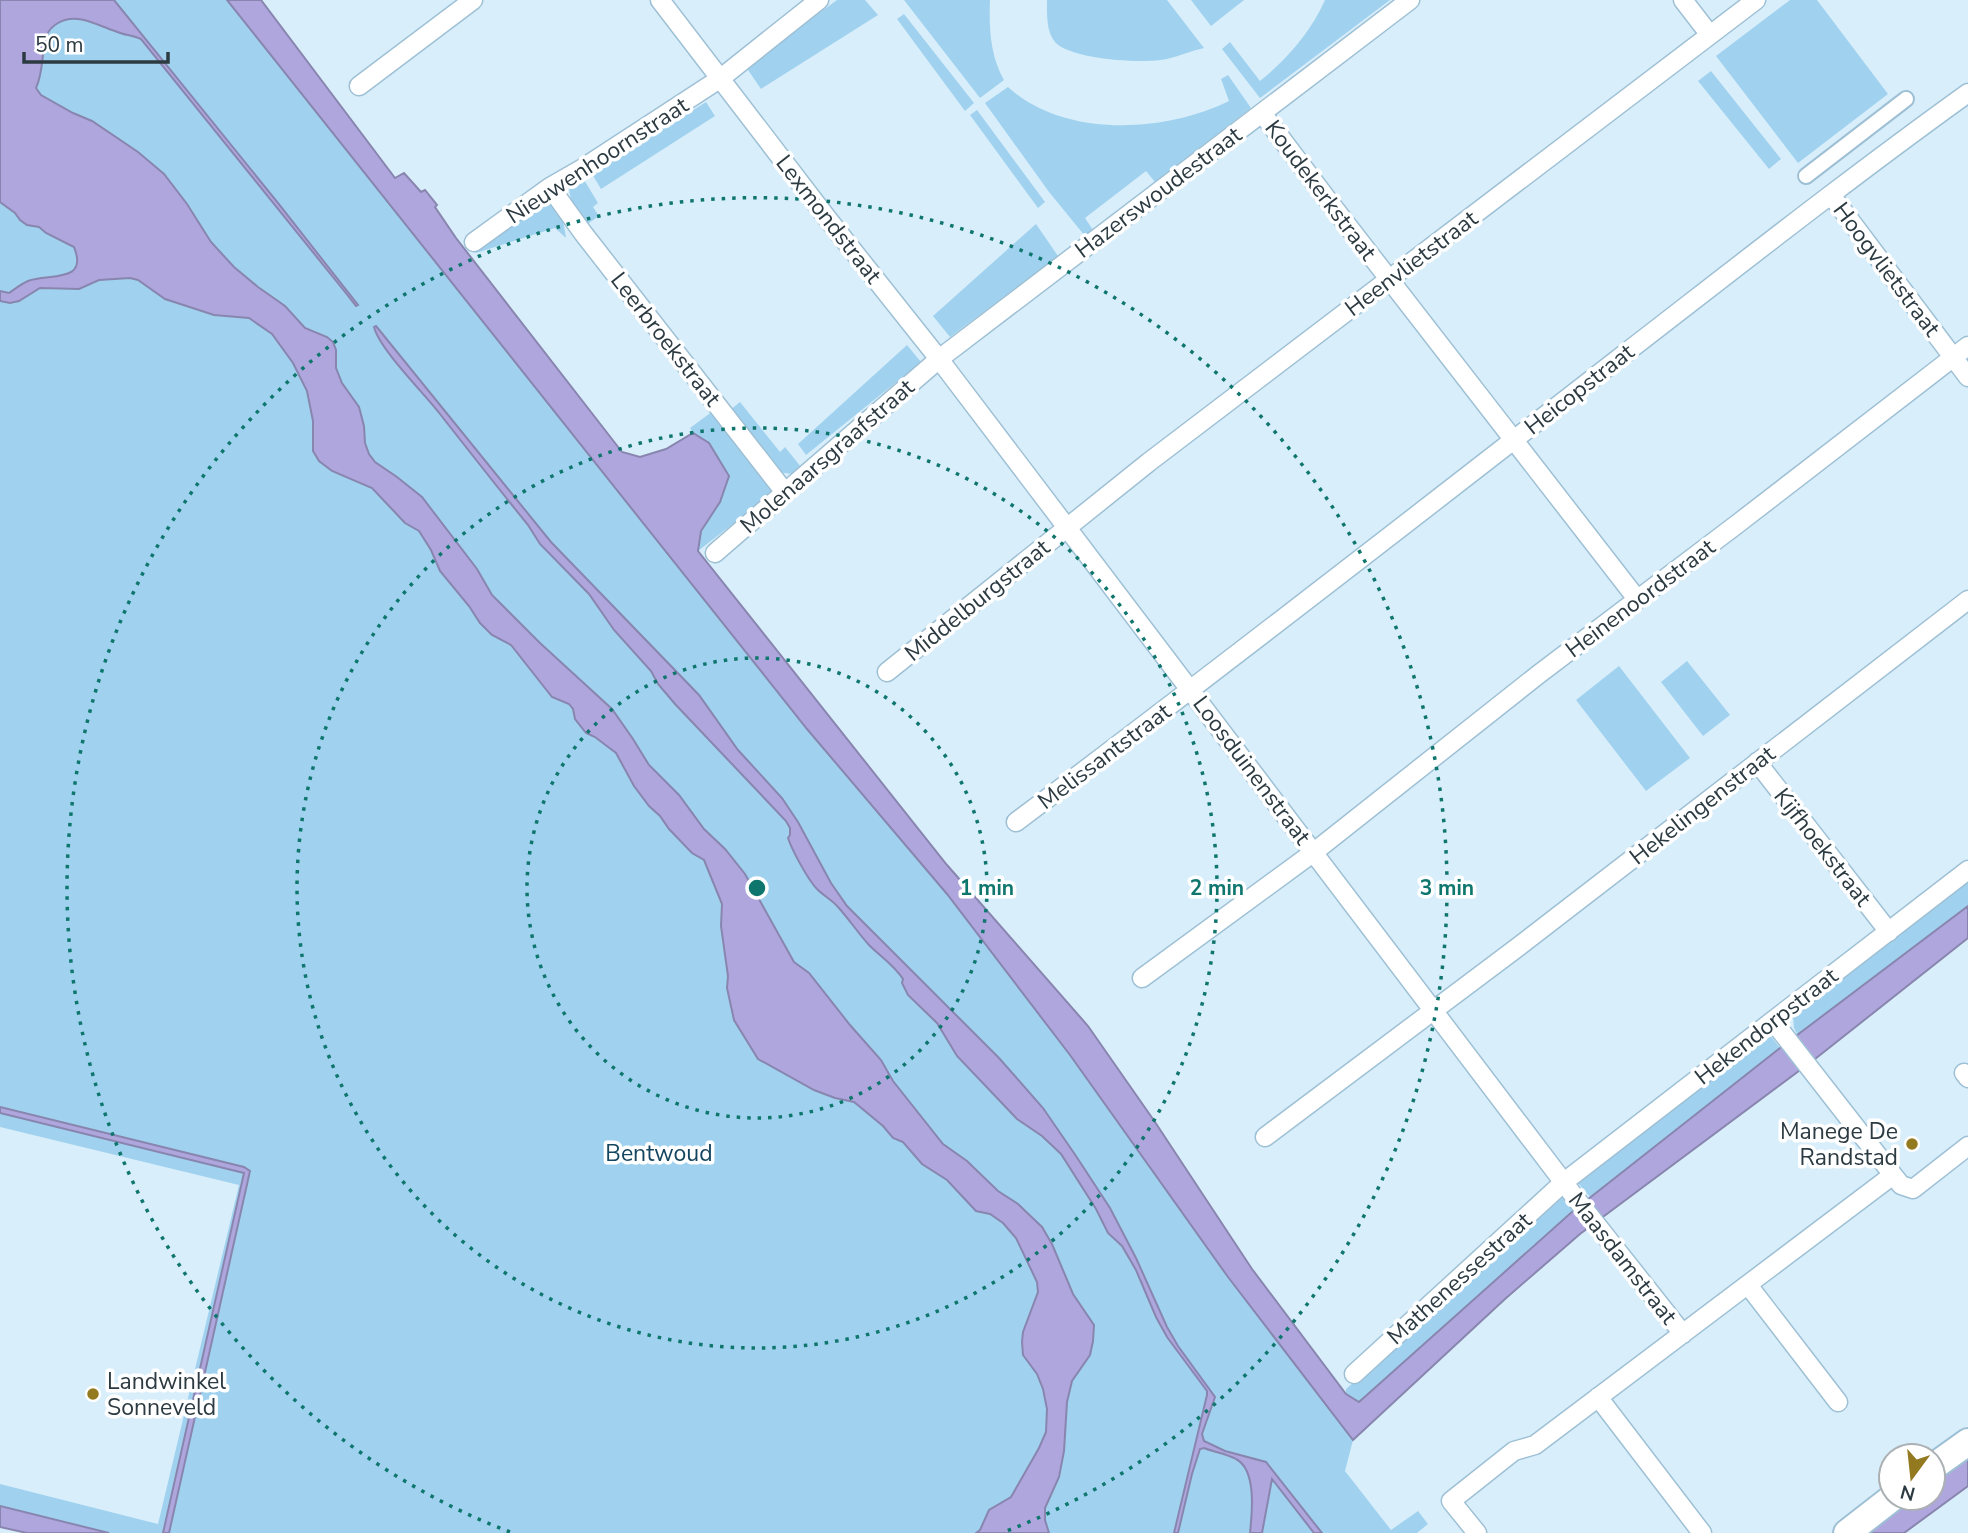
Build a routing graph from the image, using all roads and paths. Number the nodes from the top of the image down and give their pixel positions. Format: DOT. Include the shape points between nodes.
graph roads {
  1 [pos="472,0"];
  2 [pos="660,0"];
  3 [pos="819,0"];
  4 [pos="1410,0"];
  5 [pos="1683,0"];
  6 [pos="1756,0"];
  7 [pos="1710,36"];
  8 [pos="721,78"];
  9 [pos="359,86"];
  10 [pos="1968,93"];
  11 [pos="1906,99"];
  12 [pos="1262,113"];
  13 [pos="1806,176"];
  14 [pos="550,187"];
  15 [pos="1831,195"];
  16 [pos="474,243"];
  17 [pos="1390,280"];
  18 [pos="1968,346"];
  19 [pos="1953,357"];
  20 [pos="939,359"];
  21 [pos="1968,377"];
  22 [pos="1514,440"];
  23 [pos="784,491"];
  24 [pos="1068,527"];
  25 [pos="715,553"];
  26 [pos="1637,599"];
  27 [pos="1968,600"];
  28 [pos="887,672"];
  29 [pos="1192,690"];
  30 [pos="1756,762"];
  31 [pos="1016,822"];
  32 [pos="1314,852"];
  33 [pos="1968,870"];
  34 [pos="1889,932"];
  35 [pos="1142,978"];
  36 [pos="1435,1011"];
  37 [pos="1773,1021"];
  38 [pos="1265,1137"];
  39 [pos="1968,1146"];
  40 [pos="1893,1175"];
  41 [pos="1564,1182"];
  42 [pos="1748,1284"];
  43 [pos="1683,1335"];
  44 [pos="1354,1374"];
  45 [pos="1598,1396"];
  46 [pos="1838,1402"];
  47 [pos="1968,1442"];
  48 [pos="1947,1457"];
  49 [pos="1877,1510"];
  50 [pos="1477,1533"];
  51 [pos="1702,1533"];
  52 [pos="1847,1533"];
  1 -- 9 [label="street"];
  2 -- 8 [label="street, Lexmondstraat"];
  3 -- 8 [label="street, Nieuwenhoornstraat"];
  4 -- 12 [label="street, Hazerswoudestraat"];
  5 -- 7 [label="street"];
  6 -- 7 [label="street, Heenvlietstraat"];
  7 -- 17 [label="street, Heenvlietstraat"];
  8 -- 14 [label="street, Nieuwenhoornstraat"];
  8 -- 20 [label="street, Lexmondstraat"];
  10 -- 15 [label="street, Heicopstraat"];
  11 -- 13 [label="street"];
  12 -- 17 [label="street, Koudekerkstraat"];
  12 -- 20 [label="street, Hazerswoudestraat"];
  14 -- 16 [label="street, Nieuwenhoornstraat"];
  14 -- 23 [label="street, Leerbroekstraat"];
  15 -- 19 [label="street, Hoogvlietstraat"];
  15 -- 22 [label="street, Heicopstraat"];
  17 -- 22 [label="street, Koudekerkstraat"];
  17 -- 24 [label="street, Heenvlietstraat"];
  18 -- 19 [label="street, Heinenoordstraat"];
  19 -- 21 [label="street, Hoogvlietstraat"];
  19 -- 26 [label="street, Heinenoordstraat"];
  20 -- 23 [label="street, Molenaarsgraafstraat"];
  20 -- 24 [label="street, Loosduinenstraat"];
  22 -- 26 [label="street, Koudekerkstraat"];
  22 -- 29 [label="street, Heicopstraat"];
  23 -- 25 [label="street, Molenaarsgraafstraat"];
  24 -- 28 [label="street, Middelburgstraat"];
  24 -- 29 [label="street, Loosduinenstraat"];
  26 -- 32 [label="street, Heinenoordstraat"];
  27 -- 30 [label="street, Hekelingenstraat"];
  29 -- 31 [label="street, Melissantstraat"];
  29 -- 32 [label="street, Loosduinenstraat"];
  30 -- 34 [label="street, Kijfhoekstraat"];
  30 -- 36 [label="street, Hekelingenstraat"];
  32 -- 35 [label="street, Heinenoordstraat"];
  32 -- 36 [label="street, Loosduinenstraat"];
  33 -- 34 [label="street, Hekendorpstraat"];
  34 -- 37 [label="street, Hekendorpstraat"];
  36 -- 38 [label="street, Hekelingenstraat"];
  36 -- 41 [label="street, Loosduinenstraat"];
  37 -- 40 [label="street"];
  37 -- 41 [label="street, Hekendorpstraat"];
  39 -- 40 [label="street" via="1913,1189 1901,1185"];
  40 -- 42 [label="street, Maasdamstraat"];
  41 -- 43 [label="street, Maasdamstraat"];
  41 -- 44 [label="street, Mathenessestraat"];
  42 -- 43 [label="street, Maasdamstraat"];
  42 -- 46 [label="street"];
  43 -- 45 [label="street, Maasdamstraat"];
  45 -- 50 [label="street, Maasdamstraat" via="1535,1444 1514,1451 1451,1501"];
  45 -- 51 [label="street"];
  47 -- 48 [label="main road"];
  49 -- 52 [label="main road"];
}
